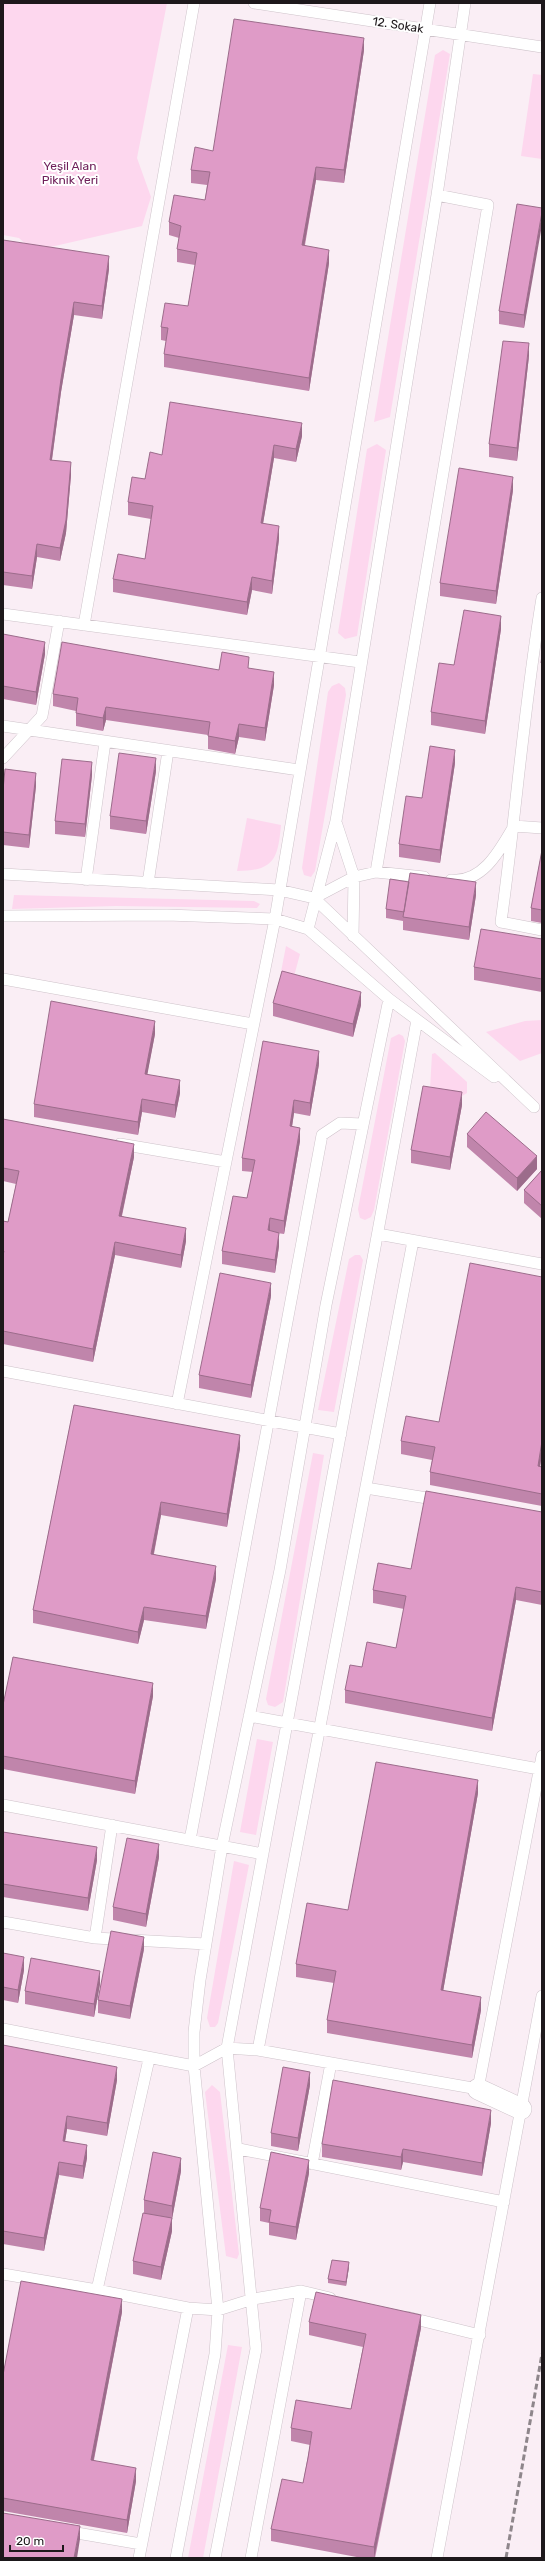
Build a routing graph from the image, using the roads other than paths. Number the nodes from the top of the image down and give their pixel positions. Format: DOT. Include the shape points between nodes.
graph roads {
  1 [pos="194,3"];
  2 [pos="254,3"];
  3 [pos="430,3"];
  4 [pos="465,3"];
  5 [pos="426,29"];
  6 [pos="459,34"];
  7 [pos="542,47"];
  8 [pos="437,195"];
  9 [pos="542,598"];
  10 [pos="3,614"];
  11 [pos="59,622"];
  12 [pos="84,625"];
  13 [pos="320,657"];
  14 [pos="360,662"];
  15 [pos="3,726"];
  16 [pos="29,731"];
  17 [pos="105,742"];
  18 [pos="168,751"];
  19 [pos="3,758"];
  20 [pos="298,770"];
  21 [pos="336,821"];
  22 [pos="514,826"];
  23 [pos="542,828"];
  24 [pos="376,872"];
  25 [pos="3,874"];
  26 [pos="354,877"];
  27 [pos="86,880"];
  28 [pos="148,883"];
  29 [pos="280,890"];
  30 [pos="314,898"];
  31 [pos="3,916"];
  32 [pos="275,919"];
  33 [pos="308,930"];
  34 [pos="542,930"];
  35 [pos="353,936"];
  36 [pos="3,979"];
  37 [pos="389,999"];
  38 [pos="417,1020"];
  39 [pos="253,1024"];
  40 [pos="538,1110"];
  41 [pos="362,1124"];
  42 [pos="110,1142"];
  43 [pos="226,1162"];
  44 [pos="378,1234"];
  45 [pos="413,1241"];
  46 [pos="542,1264"];
  47 [pos="3,1371"];
  48 [pos="177,1404"];
  49 [pos="269,1421"];
  50 [pos="303,1427"];
  51 [pos="341,1434"];
  52 [pos="366,1488"];
  53 [pos="450,1502"];
  54 [pos="249,1716"];
  55 [pos="287,1723"];
  56 [pos="320,1729"];
  57 [pos="542,1756"];
  58 [pos="539,1769"];
  59 [pos="3,1805"];
  60 [pos="112,1825"];
  61 [pos="190,1840"];
  62 [pos="222,1846"];
  63 [pos="263,1854"];
  64 [pos="3,1922"];
  65 [pos="95,1938"];
  66 [pos="206,1944"];
  67 [pos="542,1996"];
  68 [pos="3,2029"];
  69 [pos="227,2048"];
  70 [pos="258,2050"];
  71 [pos="149,2059"];
  72 [pos="331,2063"];
  73 [pos="194,2066"];
  74 [pos="478,2089"];
  75 [pos="521,2109"];
  76 [pos="239,2149"];
  77 [pos="312,2164"];
  78 [pos="504,2202"];
  79 [pos="3,2274"];
  80 [pos="97,2290"];
  81 [pos="301,2291"];
  82 [pos="253,2300"];
  83 [pos="338,2300"];
  84 [pos="188,2308"];
  85 [pos="218,2310"];
  86 [pos="398,2314"];
  87 [pos="480,2335"];
  88 [pos="57,2529"];
  89 [pos="141,2544"];
  90 [pos="139,2558"];
  91 [pos="176,2558"];
  92 [pos="215,2558"];
  93 [pos="251,2558"];
  94 [pos="437,2558"];
  1 -- 12 [label="lane"];
  2 -- 5 [label="lane, 12. Sokak"];
  3 -- 5 [label="lane"];
  4 -- 6 [label="lane"];
  5 -- 6 [label="lane, 12. Sokak"];
  5 -- 13 [label="lane"];
  6 -- 7 [label="lane, 12. Sokak"];
  6 -- 8 [label="lane"];
  8 -- 14 [label="lane"];
  8 -- 24 [label="lane" via="488,206"];
  9 -- 22 [label="lane" via="528,682"];
  10 -- 11 [label="lane"];
  11 -- 12 [label="lane"];
  11 -- 16 [label="lane" via="42,716"];
  12 -- 13 [label="lane"];
  13 -- 14 [label="lane"];
  13 -- 20 [label="lane"];
  14 -- 21 [label="lane"];
  15 -- 16 [label="lane"];
  16 -- 17 [label="lane"];
  16 -- 19 [label="lane"];
  17 -- 18 [label="lane"];
  17 -- 27 [label="lane"];
  18 -- 20 [label="lane"];
  18 -- 28 [label="lane"];
  20 -- 29 [label="lane"];
  21 -- 26 [label="lane"];
  21 -- 30 [label="lane"];
  22 -- 23 [label="lane"];
  22 -- 24 [label="lane" via="493,862 463,881"];
  22 -- 34 [label="lane" via="501,922"];
  24 -- 26 [label="lane"];
  25 -- 27 [label="lane"];
  26 -- 30 [label="lane"];
  26 -- 35 [label="lane"];
  27 -- 28 [label="lane"];
  28 -- 29 [label="lane"];
  29 -- 30 [label="lane"];
  29 -- 32 [label="lane"];
  30 -- 33 [label="lane"];
  30 -- 35 [label="lane"];
  31 -- 32 [label="lane" via="167,915"];
  32 -- 33 [label="lane"];
  32 -- 39 [label="lane"];
  33 -- 37 [label="lane"];
  35 -- 40 [label="lane"];
  36 -- 39 [label="lane"];
  37 -- 38 [label="lane"];
  37 -- 41 [label="lane"];
  38 -- 40 [label="lane"];
  38 -- 44 [label="lane"];
  39 -- 43 [label="lane"];
  41 -- 49 [label="lane" via="340,1123 322,1135"];
  41 -- 50 [label="lane"];
  42 -- 43 [label="lane"];
  43 -- 48 [label="lane"];
  44 -- 45 [label="lane"];
  44 -- 51 [label="lane"];
  45 -- 46 [label="lane"];
  45 -- 52 [label="lane"];
  47 -- 48 [label="lane"];
  48 -- 49 [label="lane"];
  49 -- 50 [label="lane"];
  49 -- 61 [label="lane"];
  50 -- 51 [label="lane"];
  50 -- 54 [label="lane" via="280,1570"];
  51 -- 55 [label="lane"];
  52 -- 53 [label="lane"];
  52 -- 56 [label="lane"];
  54 -- 55 [label="lane"];
  54 -- 62 [label="lane"];
  55 -- 56 [label="lane"];
  55 -- 63 [label="lane"];
  56 -- 58 [label="lane"];
  56 -- 70 [label="lane"];
  57 -- 58 [label="lane"];
  58 -- 74 [label="lane"];
  59 -- 60 [label="lane"];
  60 -- 61 [label="lane"];
  60 -- 65 [label="lane"];
  61 -- 62 [label="lane"];
  62 -- 63 [label="lane"];
  62 -- 66 [label="lane"];
  63 -- 69 [label="lane"];
  64 -- 65 [label="lane"];
  65 -- 66 [label="lane"];
  66 -- 73 [label="lane" via="194,2032"];
  67 -- 75 [label="lane"];
  68 -- 71 [label="lane"];
  69 -- 70 [label="lane"];
  69 -- 73 [label="lane"];
  69 -- 76 [label="lane"];
  70 -- 72 [label="lane"];
  71 -- 73 [label="lane"];
  71 -- 80 [label="lane"];
  72 -- 74 [label="lane"];
  72 -- 77 [label="lane"];
  73 -- 85 [label="lane"];
  74 -- 75 [label="street"];
  75 -- 78 [label="lane"];
  76 -- 77 [label="lane"];
  76 -- 82 [label="lane"];
  77 -- 78 [label="lane"];
  78 -- 87 [label="lane"];
  79 -- 80 [label="lane"];
  80 -- 84 [label="lane"];
  81 -- 82 [label="lane"];
  81 -- 83 [label="lane"];
  81 -- 93 [label="lane"];
  82 -- 85 [label="lane"];
  82 -- 92 [label="lane" via="256,2349"];
  84 -- 85 [label="lane"];
  84 -- 89 [label="lane"];
  85 -- 91 [label="lane" via="215,2354"];
  86 -- 87 [label="lane"];
  87 -- 94 [label="lane"];
  88 -- 89 [label="lane"];
  89 -- 90 [label="lane"];
}
